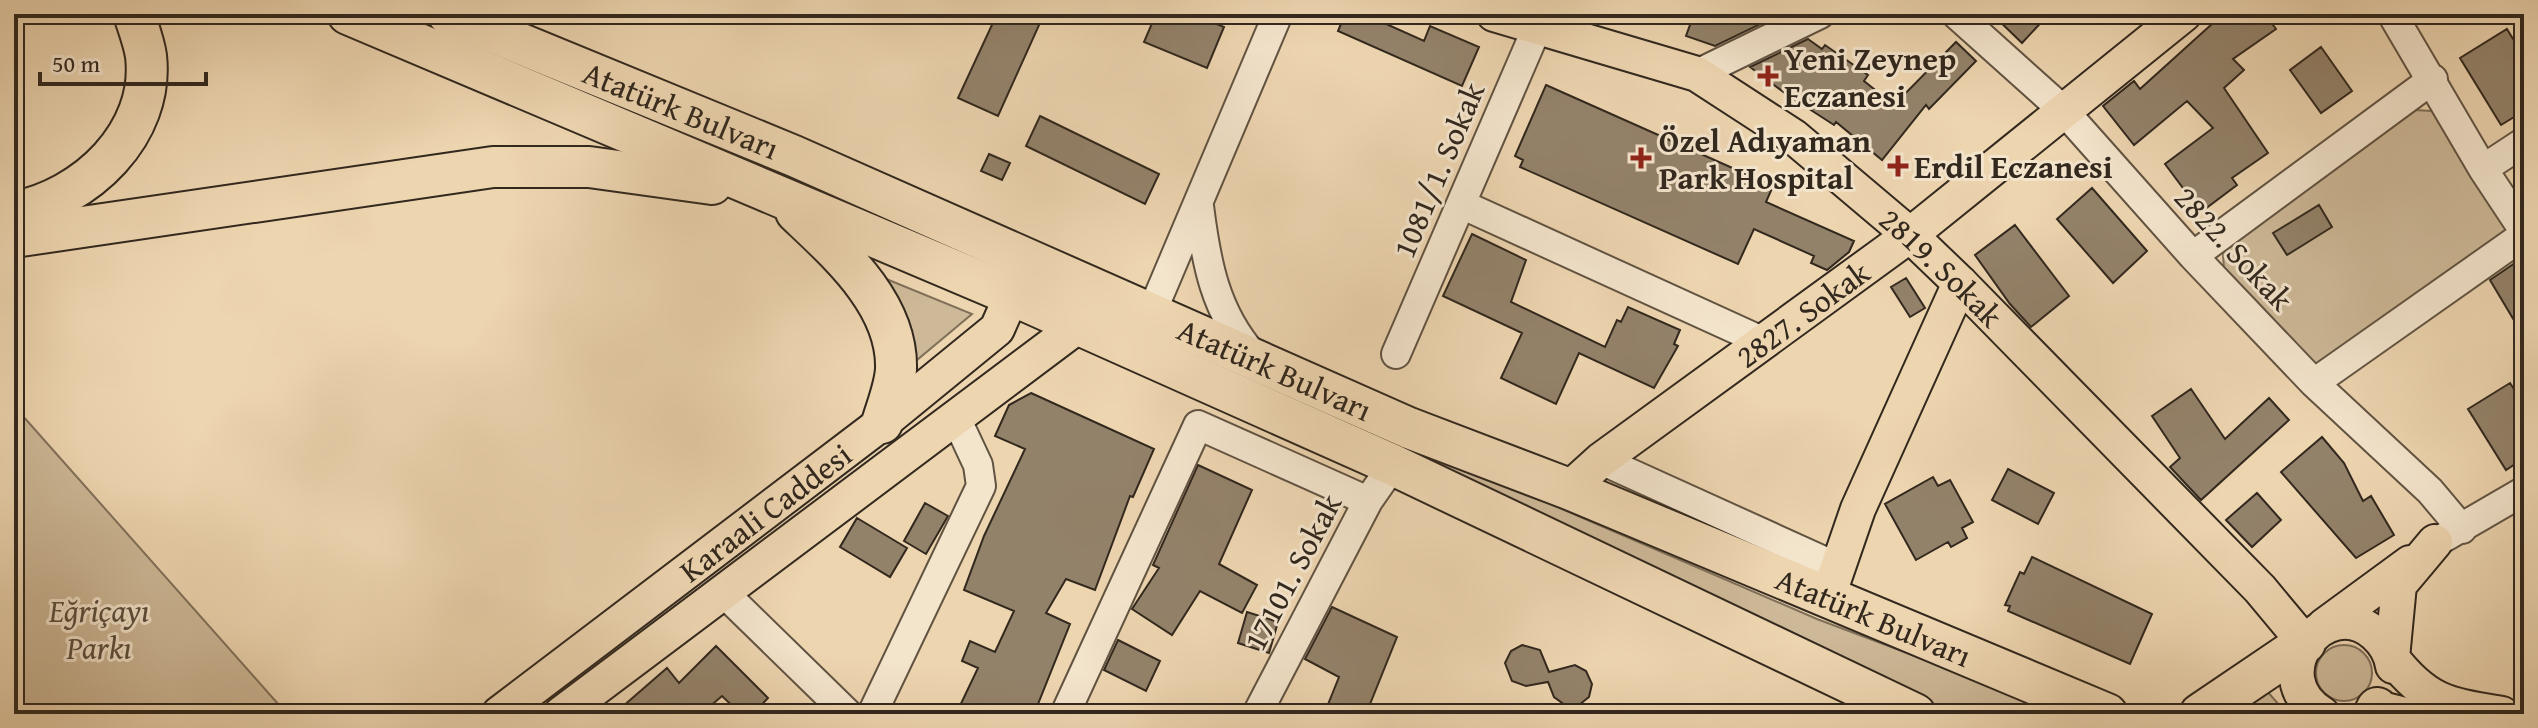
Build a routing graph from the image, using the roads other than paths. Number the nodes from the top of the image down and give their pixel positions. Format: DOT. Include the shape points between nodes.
graph roads {
  1 [pos="134,14"];
  2 [pos="348,14"];
  3 [pos="448,14"];
  4 [pos="1278,14"];
  5 [pos="1494,14"];
  6 [pos="1820,14"];
  7 [pos="1956,14"];
  8 [pos="2184,14"];
  9 [pos="2392,14"];
  10 [pos="1540,21"];
  11 [pos="1697,74"];
  12 [pos="2433,79"];
  13 [pos="2064,111"];
  14 [pos="2524,142"];
  15 [pos="2483,169"];
  16 [pos="778,195"];
  17 [pos="1198,202"];
  18 [pos="1461,204"];
  19 [pos="14,212"];
  20 [pos="2524,233"];
  21 [pos="1910,235"];
  22 [pos="14,237"];
  23 [pos="2193,256"];
  24 [pos="1960,283"];
  25 [pos="1012,295"];
  26 [pos="1151,314"];
  27 [pos="1079,325"];
  28 [pos="1764,342"];
  29 [pos="1396,354"];
  30 [pos="1259,362"];
  31 [pos="2314,383"];
  32 [pos="956,418"];
  33 [pos="882,423"];
  34 [pos="1601,460"];
  35 [pos="1393,465"];
  36 [pos="1569,489"];
  37 [pos="2524,491"];
  38 [pos="1368,501"];
  39 [pos="2448,536"];
  40 [pos="1832,583"];
  41 [pos="724,593"];
  42 [pos="2311,637"];
  43 [pos="2392,658"];
  44 [pos="2380,713"];
  45 [pos="499,714"];
  46 [pos="561,714"];
  47 [pos="848,714"];
  48 [pos="872,714"];
  49 [pos="1065,714"];
  50 [pos="1257,714"];
  51 [pos="1915,714"];
  52 [pos="2107,714"];
  53 [pos="2200,714"];
  54 [pos="2322,714"];
  55 [pos="2502,714"];
  1 -- 19 [label="highway" via="146,56 143,100 134,122 90,179 59,198"];
  2 -- 16 [label="highway, Atatürk Bulvarı"];
  3 -- 26 [label="highway, Atatürk Bulvarı" via="794,156"];
  4 -- 17 [label="street"];
  5 -- 10 [label="main road, 2819. Sokak"];
  6 -- 11 [label="street"];
  7 -- 13 [label="street, 2822. Sokak"];
  8 -- 13 [label="main road, 2827. Sokak"];
  9 -- 12 [label="street"];
  10 -- 11 [label="main road, 2819. Sokak"];
  10 -- 18 [label="street, 1081/1. Sokak"];
  11 -- 21 [label="main road, 2819. Sokak" via="1794,137"];
  12 -- 15 [label="street"];
  12 -- 23 [label="street"];
  13 -- 21 [label="main road, 2827. Sokak"];
  13 -- 23 [label="street, 2822. Sokak"];
  14 -- 15 [label="street"];
  15 -- 20 [label="street"];
  16 -- 22 [label="highway" via="621,170 501,166"];
  16 -- 25 [label="highway, Atatürk Bulvarı"];
  16 -- 33 [label="highway" via="852,267 886,323 896,372"];
  17 -- 26 [label="street"];
  17 -- 30 [label="street" via="1215,292 1233,332"];
  18 -- 28 [label="street"];
  18 -- 29 [label="street, 1081/1. Sokak"];
  20 -- 31 [label="street"];
  21 -- 24 [label="main road, 2819. Sokak"];
  21 -- 28 [label="main road, 2827. Sokak"];
  23 -- 31 [label="street, 2822. Sokak"];
  24 -- 40 [label="main road" via="1858,509"];
  24 -- 42 [label="main road, 2819. Sokak"];
  25 -- 27 [label="highway, Atatürk Bulvarı"];
  25 -- 33 [label="main road, Karaali Caddesi" via="997,329"];
  26 -- 30 [label="highway, Atatürk Bulvarı"];
  27 -- 32 [label="main road, Karaali Caddesi"];
  27 -- 35 [label="highway, Atatürk Bulvarı"];
  28 -- 34 [label="main road, 2827. Sokak"];
  30 -- 36 [label="highway, Atatürk Bulvarı" via="1409,428"];
  31 -- 39 [label="street, 2822. Sokak" via="2430,491"];
  32 -- 41 [label="main road, Karaali Caddesi"];
  32 -- 48 [label="street" via="978,465 981,486"];
  33 -- 45 [label="main road, Karaali Caddesi"];
  34 -- 36 [label="main road, 2827. Sokak"];
  34 -- 40 [label="street"];
  35 -- 38 [label="street, 17101. Sokak"];
  35 -- 51 [label="highway, Atatürk Bulvarı"];
  36 -- 40 [label="highway, Atatürk Bulvarı"];
  37 -- 39 [label="street"];
  38 -- 49 [label="street" via="1198,425"];
  38 -- 50 [label="street, 17101. Sokak"];
  39 -- 42 [label="main road"];
  39 -- 43 [label="main road" via="2399,585"];
  40 -- 52 [label="highway, Atatürk Bulvarı"];
  41 -- 46 [label="main road, Karaali Caddesi"];
  41 -- 47 [label="street"];
  42 -- 43 [label="main road" via="2333,624 2361,626 2383,641"];
  42 -- 53 [label="highway"];
  42 -- 54 [label="main road" via="2297,659 2296,677 2301,694"];
  43 -- 44 [label="main road" via="2392,685"];
  43 -- 55 [label="main road" via="2410,681 2441,703"];
}
